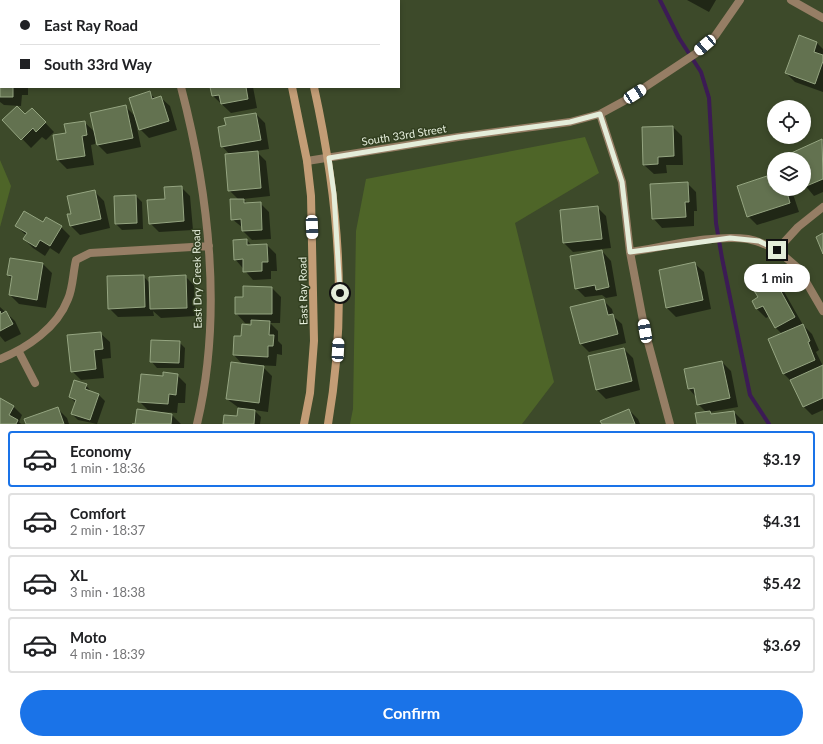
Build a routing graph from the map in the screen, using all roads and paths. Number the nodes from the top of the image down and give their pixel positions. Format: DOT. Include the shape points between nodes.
graph roads {
  1 [pos="740,0"];
  2 [pos="791,0"];
  3 [pos="823,18"];
  4 [pos="181,88"];
  5 [pos="292,88"];
  6 [pos="314,88"];
  7 [pos="600,114"];
  8 [pos="329,158"];
  9 [pos="307,161"];
  10 [pos="823,207"];
  11 [pos="209,246"];
  12 [pos="777,250"];
  13 [pos="630,252"];
  14 [pos="823,311"];
  15 [pos="18,352"];
  16 [pos="0,359"];
  17 [pos="36,383"];
  18 [pos="197,424"];
  19 [pos="304,424"];
  20 [pos="328,424"];
  21 [pos="670,424"];
  1 -- 7 [label="street, South 33rd Street" via="715,36 695,54"];
  2 -- 3 [label="street"];
  4 -- 11 [label="street, East Dry Creek Road" via="197,160"];
  5 -- 9 [label="main road, East Ray Road"];
  6 -- 8 [label="main road"];
  7 -- 8 [label="street, South 33rd Street" via="570,122"];
  7 -- 13 [label="street" via="622,182"];
  8 -- 9 [label="street, South 33rd Street"];
  8 -- 20 [label="main road" via="334,194 340,293 338,364"];
  9 -- 19 [label="main road, East Ray Road" via="311,196 314,319 310,393"];
  10 -- 12 [label="street" via="798,227"];
  11 -- 15 [label="street" via="90,253 76,260 68,299 53,324"];
  11 -- 18 [label="street, East Dry Creek Road" via="208,342"];
  12 -- 13 [label="street" via="759,241 730,238"];
  12 -- 14 [label="street" via="798,268"];
  13 -- 21 [label="street" via="645,331"];
  15 -- 16 [label="street"];
  15 -- 17 [label="street"];
}
